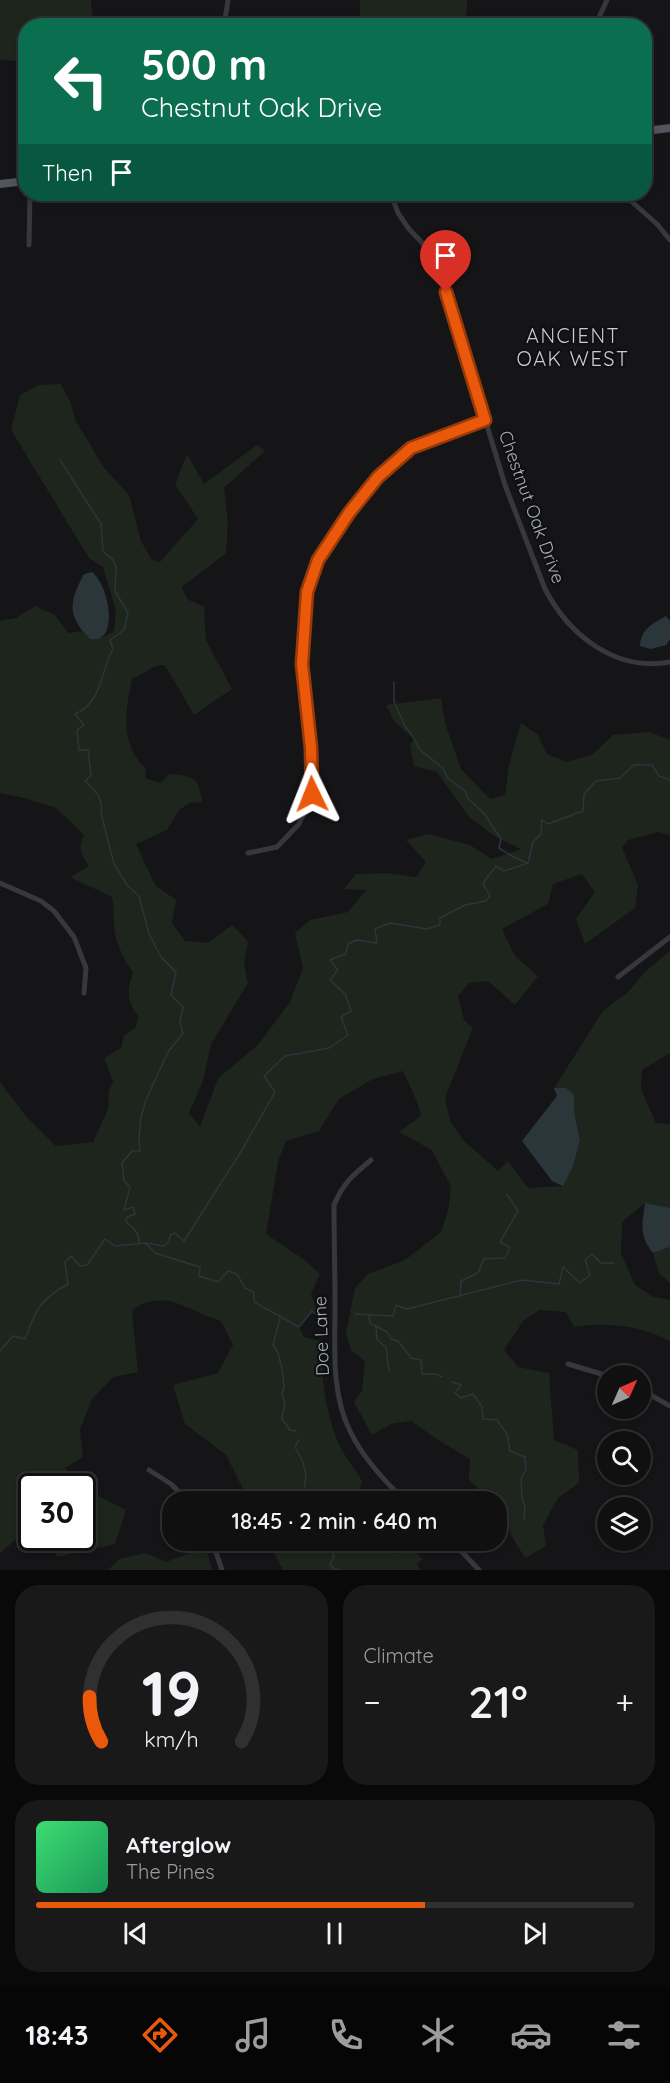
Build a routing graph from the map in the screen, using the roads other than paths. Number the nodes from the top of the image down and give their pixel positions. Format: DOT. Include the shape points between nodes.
graph roads {
  1 [pos="228,0"];
  2 [pos="607,0"];
  3 [pos="225,18"];
  4 [pos="599,18"];
  5 [pos="670,128"];
  6 [pos="652,130"];
  7 [pos="18,183"];
  8 [pos="0,184"];
  9 [pos="30,201"];
  10 [pos="394,201"];
  11 [pos="631,201"];
  12 [pos="670,240"];
  13 [pos="29,244"];
  14 [pos="485,420"];
  15 [pos="670,662"];
  16 [pos="248,853"];
  17 [pos="0,883"];
  18 [pos="670,937"];
  19 [pos="618,977"];
  20 [pos="84,993"];
  21 [pos="371,1160"];
  22 [pos="568,1364"];
  23 [pos="597,1373"];
  24 [pos="651,1395"];
  25 [pos="670,1406"];
  26 [pos="149,1470"];
  27 [pos="179,1491"];
  28 [pos="395,1491"];
  29 [pos="216,1551"];
  30 [pos="461,1551"];
  31 [pos="222,1570"];
  32 [pos="479,1570"];
  1 -- 3 [label="street"];
  2 -- 4 [label="street"];
  5 -- 6 [label="main road"];
  7 -- 8 [label="main road"];
  9 -- 13 [label="street"];
  10 -- 14 [label="street, Chestnut Oak Drive" via="398,213 429,250 440,270"];
  11 -- 12 [label="street"];
  14 -- 15 [label="street, Chestnut Oak Drive" via="545,589 566,622 589,643 615,657 639,663"];
  14 -- 16 [label="street" via="411,448 378,477 318,560 307,592 302,664 312,794 299,824 277,847"];
  17 -- 20 [label="street" via="41,901 74,937 86,968"];
  18 -- 19 [label="street"];
  21 -- 28 [label="street, Doe Lane" via="345,1184 334,1205 335,1362 340,1402 349,1430 362,1453"];
  22 -- 23 [label="street"];
  24 -- 25 [label="street"];
  26 -- 27 [label="street"];
  29 -- 31 [label="street"];
  30 -- 32 [label="street"];
}
